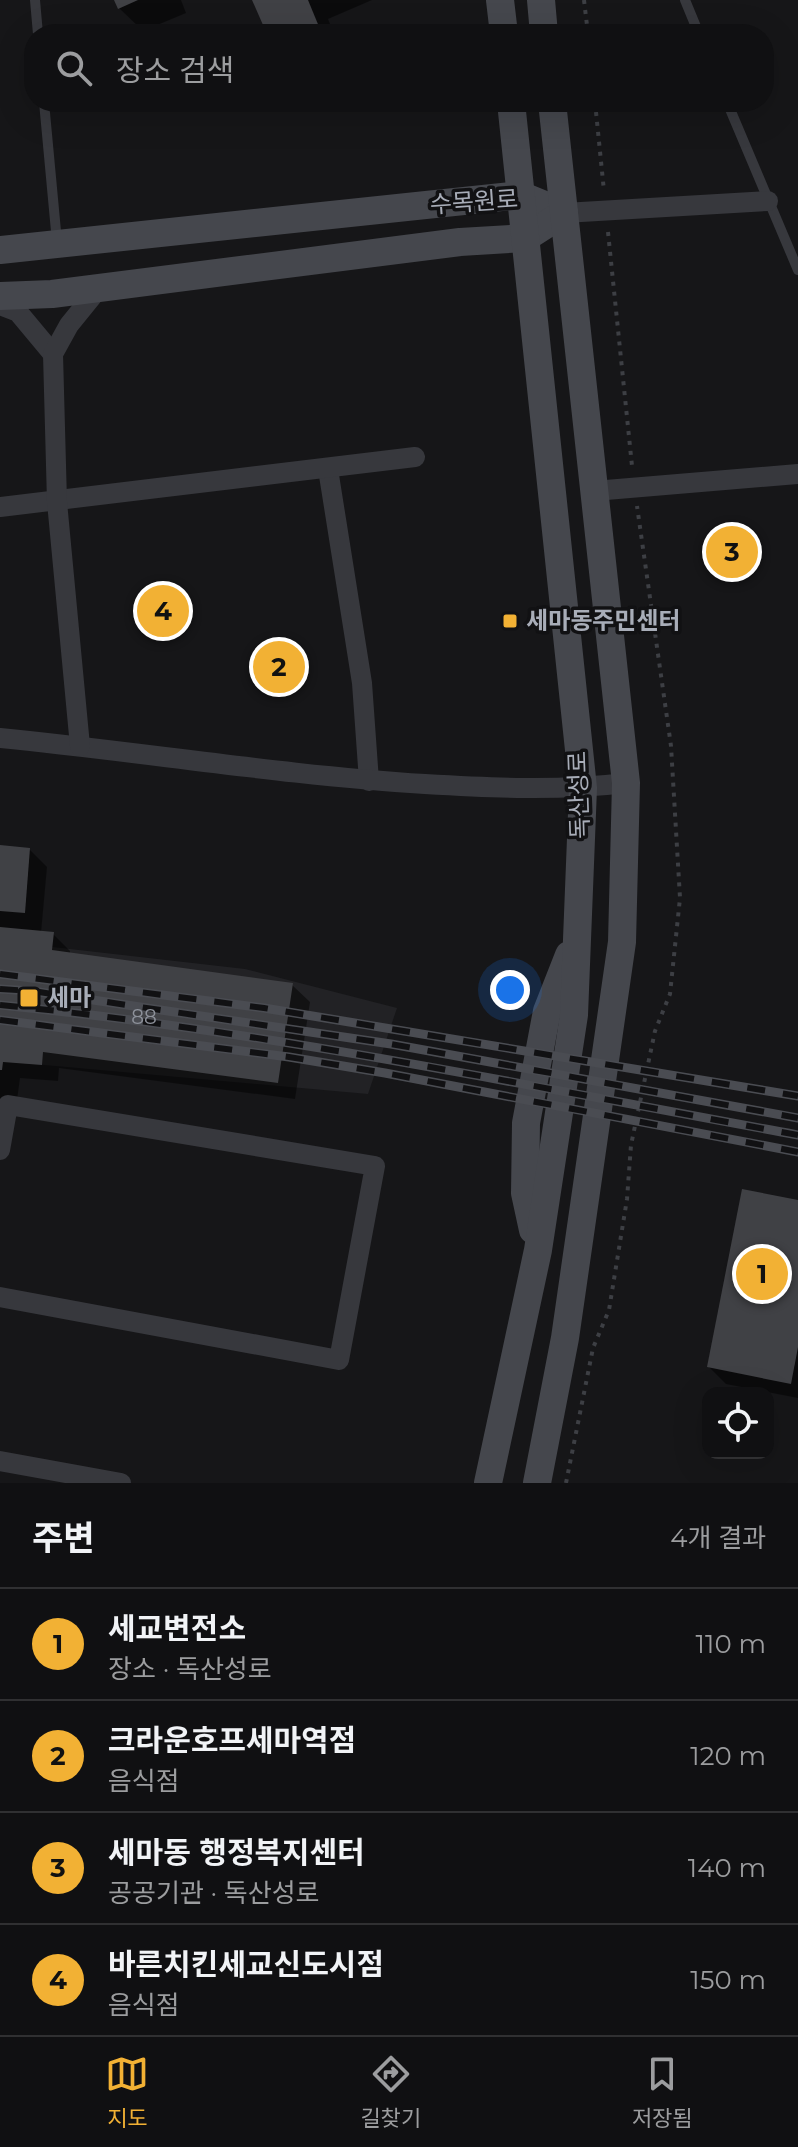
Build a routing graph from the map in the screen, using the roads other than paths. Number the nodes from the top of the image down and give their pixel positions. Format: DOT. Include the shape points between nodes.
graph roads {
  1 [pos="35,0"];
  2 [pos="500,0"];
  3 [pos="541,0"];
  4 [pos="685,0"];
  5 [pos="37,24"];
  6 [pos="503,24"];
  7 [pos="543,24"];
  8 [pos="695,24"];
  9 [pos="45,112"];
  10 [pos="512,112"];
  11 [pos="553,112"];
  12 [pos="731,112"];
  13 [pos="520,195"];
  14 [pos="768,201"];
  15 [pos="564,213"];
  16 [pos="525,238"];
  17 [pos="57,244"];
  18 [pos="0,250"];
  19 [pos="798,270"];
  20 [pos="99,288"];
  21 [pos="0,296"];
  22 [pos="0,305"];
  23 [pos="53,354"];
  24 [pos="415,457"];
  25 [pos="328,469"];
  26 [pos="798,474"];
  27 [pos="594,491"];
  28 [pos="57,502"];
  29 [pos="0,507"];
  30 [pos="0,738"];
  31 [pos="80,746"];
  32 [pos="369,781"];
  33 [pos="626,783"];
  34 [pos="583,788"];
  35 [pos="0,1150"];
  36 [pos="0,1297"];
  37 [pos="0,1461"];
  38 [pos="121,1483"];
  39 [pos="488,1483"];
  40 [pos="537,1483"];
  1 -- 5 [label="lane"];
  2 -- 6 [label="street"];
  3 -- 7 [label="street"];
  4 -- 8 [label="lane"];
  9 -- 17 [label="lane"];
  10 -- 13 [label="street, 독산성로"];
  11 -- 15 [label="street, 독산성로"];
  12 -- 14 [label="lane"];
  13 -- 15 [label="street, 수목원로"];
  13 -- 16 [label="street, 독산성로"];
  13 -- 17 [label="street, 수목원로"];
  14 -- 15 [label="street"];
  14 -- 19 [label="lane"];
  15 -- 16 [label="street, 수목원로"];
  15 -- 27 [label="street, 독산성로"];
  16 -- 20 [label="street, 수목원로"];
  16 -- 34 [label="street, 독산성로"];
  17 -- 18 [label="street, 수목원로"];
  20 -- 21 [label="street, 수목원로"];
  20 -- 23 [label="street"];
  22 -- 23 [label="street" via="18,312"];
  23 -- 28 [label="street"];
  24 -- 25 [label="street"];
  25 -- 28 [label="street"];
  25 -- 32 [label="street" via="362,683"];
  26 -- 27 [label="street"];
  27 -- 33 [label="street, 독산성로"];
  28 -- 29 [label="street"];
  28 -- 31 [label="street"];
  30 -- 31 [label="street"];
  31 -- 32 [label="street"];
  32 -- 34 [label="street"];
  33 -- 34 [label="street"];
  33 -- 40 [label="street, 독산성로" via="622,942 565,1338"];
  34 -- 39 [label="street, 독산성로" via="574,1015 538,1250"];
  35 -- 36 [label="street" via="8,1105 375,1166 339,1360"];
  37 -- 38 [label="street"];
}
